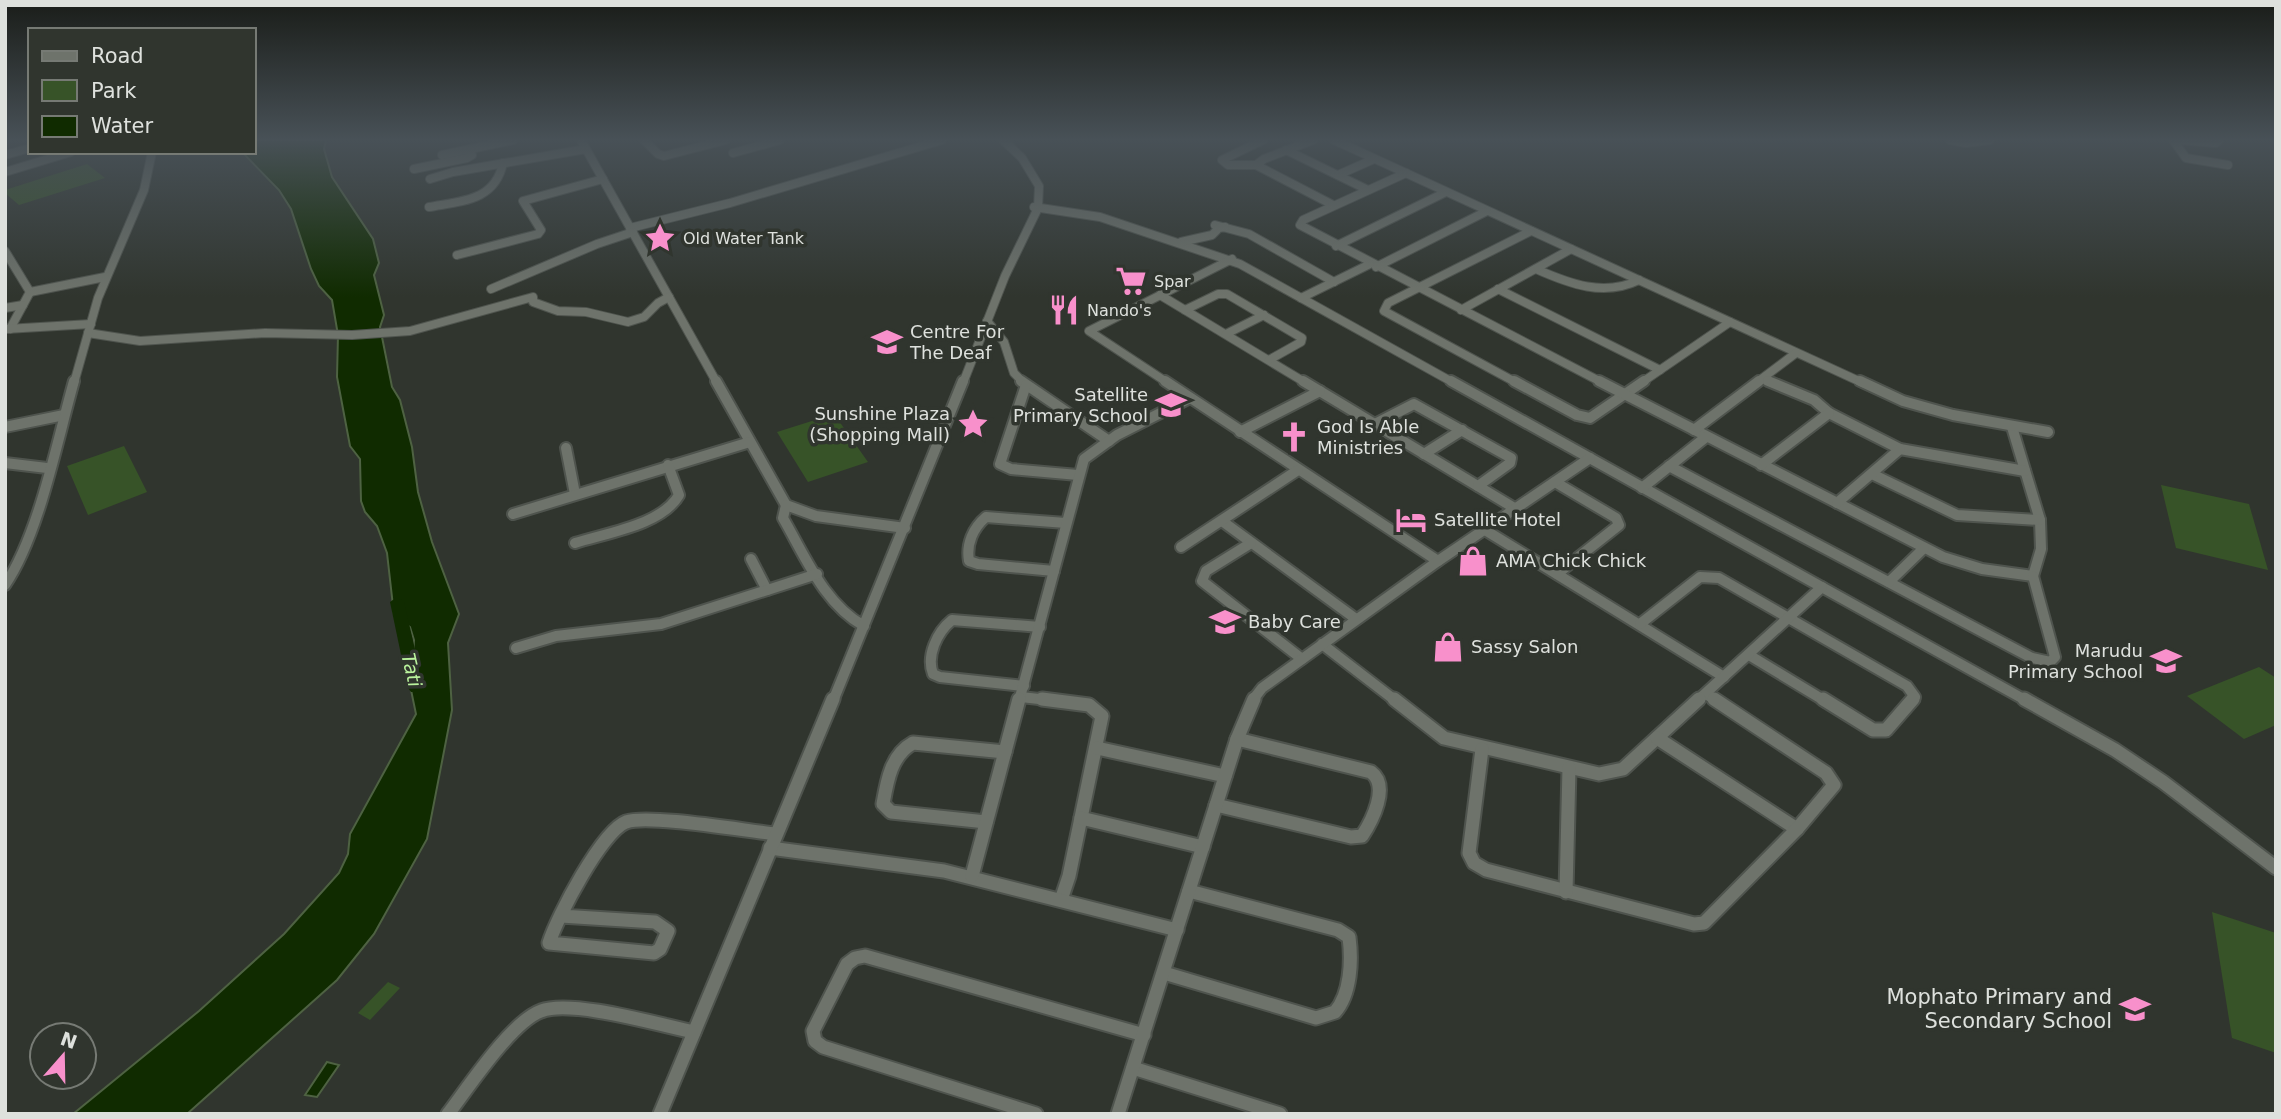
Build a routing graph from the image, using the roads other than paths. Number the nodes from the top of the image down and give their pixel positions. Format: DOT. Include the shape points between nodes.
graph roads {
  1 [pos="144,192"];
  2 [pos="489,192"];
  3 [pos="555,192"];
  4 [pos="610,192"];
  5 [pos="766,192"];
  6 [pos="1035,192"];
  7 [pos="1308,192"];
  8 [pos="1363,192"];
  9 [pos="1446,192"];
  10 [pos="1333,205"];
  11 [pos="429,207"];
  12 [pos="1036,210"];
  13 [pos="1487,211"];
  14 [pos="1215,225"];
  15 [pos="1228,227"];
  16 [pos="631,230"];
  17 [pos="1531,231"];
  18 [pos="1181,243"];
  19 [pos="1336,246"];
  20 [pos="1571,249"];
  21 [pos="5,251"];
  22 [pos="457,255"];
  23 [pos="1232,260"];
  24 [pos="1373,265"];
  25 [pos="1536,269"];
  26 [pos="105,277"];
  27 [pos="1639,280"];
  28 [pos="1334,282"];
  29 [pos="491,289"];
  30 [pos="1418,289"];
  31 [pos="1498,289"];
  32 [pos="30,292"];
  33 [pos="1160,295"];
  34 [pos="669,297"];
  35 [pos="1301,298"];
  36 [pos="23,305"];
  37 [pos="5,307"];
  38 [pos="1185,310"];
  39 [pos="1461,310"];
  40 [pos="1264,314"];
  41 [pos="987,321"];
  42 [pos="1730,323"];
  43 [pos="7,329"];
  44 [pos="89,329"];
  45 [pos="1226,334"];
  46 [pos="1796,353"];
  47 [pos="1269,360"];
  48 [pos="1660,370"];
  49 [pos="1763,379"];
  50 [pos="1026,385"];
  51 [pos="1320,391"];
  52 [pos="1626,395"];
  53 [pos="1190,398"];
  54 [pos="1829,413"];
  55 [pos="64,415"];
  56 [pos="1375,424"];
  57 [pos="5,427"];
  58 [pos="2012,427"];
  59 [pos="1462,430"];
  60 [pos="1694,430"];
  61 [pos="1240,432"];
  62 [pos="2048,432"];
  63 [pos="1706,437"];
  64 [pos="1109,441"];
  65 [pos="750,442"];
  66 [pos="566,448"];
  67 [pos="1900,450"];
  68 [pos="1424,454"];
  69 [pos="1590,458"];
  70 [pos="5,463"];
  71 [pos="1761,464"];
  72 [pos="668,465"];
  73 [pos="1669,466"];
  74 [pos="47,468"];
  75 [pos="1298,470"];
  76 [pos="2025,471"];
  77 [pos="1872,474"];
  78 [pos="1079,475"];
  79 [pos="1555,482"];
  80 [pos="1478,486"];
  81 [pos="1642,488"];
  82 [pos="575,494"];
  83 [pos="1837,503"];
  84 [pos="786,505"];
  85 [pos="1516,509"];
  86 [pos="513,514"];
  87 [pos="2040,520"];
  88 [pos="1222,521"];
  89 [pos="1066,523"];
  90 [pos="905,528"];
  91 [pos="1485,530"];
  92 [pos="575,543"];
  93 [pos="1251,543"];
  94 [pos="1181,547"];
  95 [pos="1924,548"];
  96 [pos="751,559"];
  97 [pos="1438,561"];
  98 [pos="1054,571"];
  99 [pos="817,573"];
  100 [pos="1557,574"];
  101 [pos="2033,576"];
  102 [pos="1889,582"];
  103 [pos="5,585"];
  104 [pos="1822,587"];
  105 [pos="767,590"];
  106 [pos="1790,617"];
  107 [pos="1356,619"];
  108 [pos="1640,624"];
  109 [pos="864,626"];
  110 [pos="1040,627"];
  111 [pos="1322,643"];
  112 [pos="516,648"];
  113 [pos="1749,655"];
  114 [pos="1302,659"];
  115 [pos="1724,677"];
  116 [pos="1022,692"];
  117 [pos="1706,694"];
  118 [pos="1657,738"];
  119 [pos="1237,739"];
  120 [pos="1097,748"];
  121 [pos="1482,748"];
  122 [pos="1004,752"];
  123 [pos="1569,768"];
  124 [pos="1225,776"];
  125 [pos="1216,805"];
  126 [pos="1081,818"];
  127 [pos="986,822"];
  128 [pos="1797,829"];
  129 [pos="776,834"];
  130 [pos="770,848"];
  131 [pos="1203,848"];
  132 [pos="2276,868"];
  133 [pos="972,876"];
  134 [pos="1189,891"];
  135 [pos="1566,892"];
  136 [pos="1061,900"];
  137 [pos="561,916"];
  138 [pos="1177,930"];
  139 [pos="1164,973"];
  140 [pos="694,1032"];
  141 [pos="1144,1035"];
  142 [pos="1133,1068"];
  143 [pos="448,1114"];
  144 [pos="660,1114"];
  145 [pos="1036,1114"];
  146 [pos="1118,1114"];
  147 [pos="1280,1114"];
  1 -- 26 [label="street"];
  2 -- 11 [label="street"];
  3 -- 22 [label="street" via="522,203 541,230 534,236"];
  4 -- 16 [label="street"];
  5 -- 16 [label="street"];
  6 -- 12 [label="street"];
  7 -- 10 [label="street"];
  8 -- 10 [label="street"];
  9 -- 13 [label="street"];
  9 -- 19 [label="street"];
  10 -- 19 [label="street" via="1300,225"];
  12 -- 18 [label="street" via="1100,218"];
  12 -- 41 [label="street"];
  13 -- 17 [label="street"];
  13 -- 24 [label="street"];
  14 -- 15 [label="street"];
  15 -- 18 [label="street"];
  15 -- 28 [label="street" via="1255,237"];
  16 -- 29 [label="street"];
  16 -- 34 [label="street"];
  17 -- 20 [label="street"];
  17 -- 30 [label="street"];
  18 -- 23 [label="street"];
  19 -- 24 [label="street"];
  20 -- 25 [label="street"];
  20 -- 27 [label="street"];
  21 -- 32 [label="street"];
  23 -- 33 [label="street"];
  23 -- 35 [label="street"];
  24 -- 28 [label="street"];
  24 -- 30 [label="street"];
  25 -- 27 [label="street" via="1580,286 1617,289"];
  25 -- 31 [label="street"];
  26 -- 32 [label="street"];
  26 -- 44 [label="street"];
  27 -- 42 [label="street"];
  28 -- 35 [label="street"];
  30 -- 39 [label="street"];
  30 -- 52 [label="street" via="1388,303 1384,311 1581,416 1595,417"];
  31 -- 39 [label="street"];
  31 -- 48 [label="street"];
  32 -- 36 [label="street"];
  33 -- 38 [label="street"];
  33 -- 53 [label="street" via="1089,331"];
  34 -- 44 [label="street" via="655,302 649,313 634,321 553,310 533,302 533,297 410,331 140,341"];
  34 -- 65 [label="street"];
  35 -- 69 [label="street"];
  36 -- 37 [label="street"];
  36 -- 43 [label="street"];
  38 -- 40 [label="street" via="1224,293"];
  38 -- 45 [label="street"];
  39 -- 52 [label="street"];
  40 -- 45 [label="street"];
  40 -- 47 [label="street" via="1303,339"];
  41 -- 50 [label="street" via="1002,337 1013,372"];
  41 -- 90 [label="street"];
  42 -- 46 [label="street"];
  42 -- 48 [label="street"];
  43 -- 44 [label="street"];
  44 -- 55 [label="street"];
  45 -- 47 [label="street"];
  46 -- 49 [label="street"];
  46 -- 58 [label="street" via="1917,406"];
  47 -- 51 [label="street"];
  48 -- 52 [label="street"];
  49 -- 54 [label="street" via="1814,400"];
  49 -- 60 [label="street"];
  50 -- 64 [label="street"];
  50 -- 78 [label="street" via="1000,464 1011,470"];
  51 -- 56 [label="street"];
  51 -- 61 [label="street"];
  52 -- 60 [label="street"];
  53 -- 61 [label="street"];
  53 -- 64 [label="street"];
  54 -- 67 [label="street"];
  54 -- 71 [label="street"];
  55 -- 57 [label="street"];
  55 -- 74 [label="street"];
  56 -- 59 [label="street" via="1412,404"];
  56 -- 68 [label="street"];
  58 -- 62 [label="street"];
  58 -- 76 [label="street"];
  59 -- 68 [label="street"];
  59 -- 80 [label="street" via="1512,459"];
  60 -- 63 [label="street"];
  61 -- 75 [label="street"];
  63 -- 71 [label="street"];
  63 -- 73 [label="street"];
  64 -- 78 [label="street" via="1088,454"];
  65 -- 72 [label="street"];
  65 -- 84 [label="street"];
  66 -- 82 [label="street"];
  67 -- 76 [label="street"];
  67 -- 77 [label="street"];
  68 -- 80 [label="street"];
  69 -- 79 [label="street"];
  69 -- 81 [label="street"];
  70 -- 74 [label="street"];
  71 -- 83 [label="street"];
  72 -- 82 [label="street"];
  72 -- 92 [label="street" via="679,495 666,510 655,518"];
  73 -- 81 [label="street"];
  73 -- 102 [label="street"];
  74 -- 103 [label="street" via="34,522"];
  75 -- 88 [label="street"];
  75 -- 97 [label="street"];
  76 -- 87 [label="street"];
  77 -- 83 [label="street"];
  77 -- 87 [label="street" via="1957,515"];
  78 -- 89 [label="street"];
  79 -- 85 [label="street"];
  79 -- 100 [label="street" via="1619,524"];
  80 -- 85 [label="street"];
  81 -- 104 [label="street"];
  82 -- 86 [label="street"];
  83 -- 95 [label="street"];
  84 -- 90 [label="street" via="816,516"];
  84 -- 99 [label="street" via="783,518"];
  85 -- 91 [label="street"];
  87 -- 101 [label="street" via="2041,549"];
  88 -- 93 [label="street"];
  88 -- 94 [label="street"];
  89 -- 98 [label="street"];
  89 -- 98 [label="street" via="986,517 978,522 967,552 969,561 978,565"];
  90 -- 109 [label="street"];
  91 -- 97 [label="street"];
  91 -- 100 [label="street"];
  93 -- 107 [label="street"];
  93 -- 114 [label="street" via="1206,571 1202,581"];
  95 -- 101 [label="street" via="1967,566"];
  95 -- 102 [label="street"];
  96 -- 105 [label="street"];
  97 -- 107 [label="street"];
  98 -- 110 [label="street"];
  99 -- 105 [label="street"];
  99 -- 109 [label="street" via="846,617"];
  100 -- 108 [label="street"];
  101 -- 102 [label="street" via="2055,657 2050,662 2032,658"];
  104 -- 106 [label="street"];
  104 -- 132 [label="street" via="2115,750"];
  105 -- 112 [label="street" via="661,624 556,636"];
  106 -- 108 [label="street" via="1723,580 1706,576"];
  106 -- 113 [label="street"];
  106 -- 113 [label="street" via="1907,686 1915,697 1886,730 1872,730"];
  107 -- 111 [label="street"];
  108 -- 115 [label="street"];
  109 -- 129 [label="street"];
  110 -- 116 [label="street"];
  110 -- 116 [label="street" via="952,620 943,626 930,665 940,677"];
  111 -- 114 [label="street"];
  111 -- 121 [label="street" via="1433,731"];
  113 -- 115 [label="street"];
  114 -- 119 [label="street" via="1255,695"];
  115 -- 117 [label="street"];
  116 -- 120 [label="street" via="1096,708 1102,716"];
  116 -- 122 [label="street"];
  117 -- 118 [label="street"];
  117 -- 128 [label="street" via="1832,779 1833,787"];
  118 -- 123 [label="street" via="1613,773"];
  118 -- 128 [label="street"];
  119 -- 124 [label="street"];
  119 -- 125 [label="street" via="1371,772 1381,785 1368,829 1362,836 1351,837"];
  120 -- 124 [label="street"];
  120 -- 126 [label="street"];
  121 -- 123 [label="street"];
  121 -- 135 [label="street" via="1469,853 1474,863"];
  122 -- 127 [label="street"];
  122 -- 127 [label="street" via="914,743 901,751 888,777 883,804 891,812"];
  123 -- 135 [label="street"];
  124 -- 125 [label="street"];
  125 -- 131 [label="street"];
  126 -- 131 [label="street"];
  126 -- 136 [label="street"];
  127 -- 133 [label="street"];
  128 -- 135 [label="street" via="1704,923"];
  129 -- 130 [label="street"];
  129 -- 137 [label="street" via="631,820 608,836"];
  130 -- 133 [label="street"];
  130 -- 140 [label="street"];
  131 -- 134 [label="street"];
  133 -- 136 [label="street"];
  134 -- 138 [label="street"];
  134 -- 139 [label="street" via="1338,930 1349,937 1342,1002 1327,1017 1315,1018"];
  136 -- 138 [label="street"];
  137 -- 137 [label="street" via="655,922 668,932 660,949 647,954 553,946 549,939"];
  138 -- 139 [label="street"];
  139 -- 141 [label="street"];
  140 -- 143 [label="street" via="569,1009 542,1010 521,1026"];
  140 -- 144 [label="street"];
  141 -- 142 [label="street"];
  141 -- 145 [label="street" via="865,956 847,964 813,1031 815,1041"];
  142 -- 146 [label="street"];
  142 -- 147 [label="street"];
}
